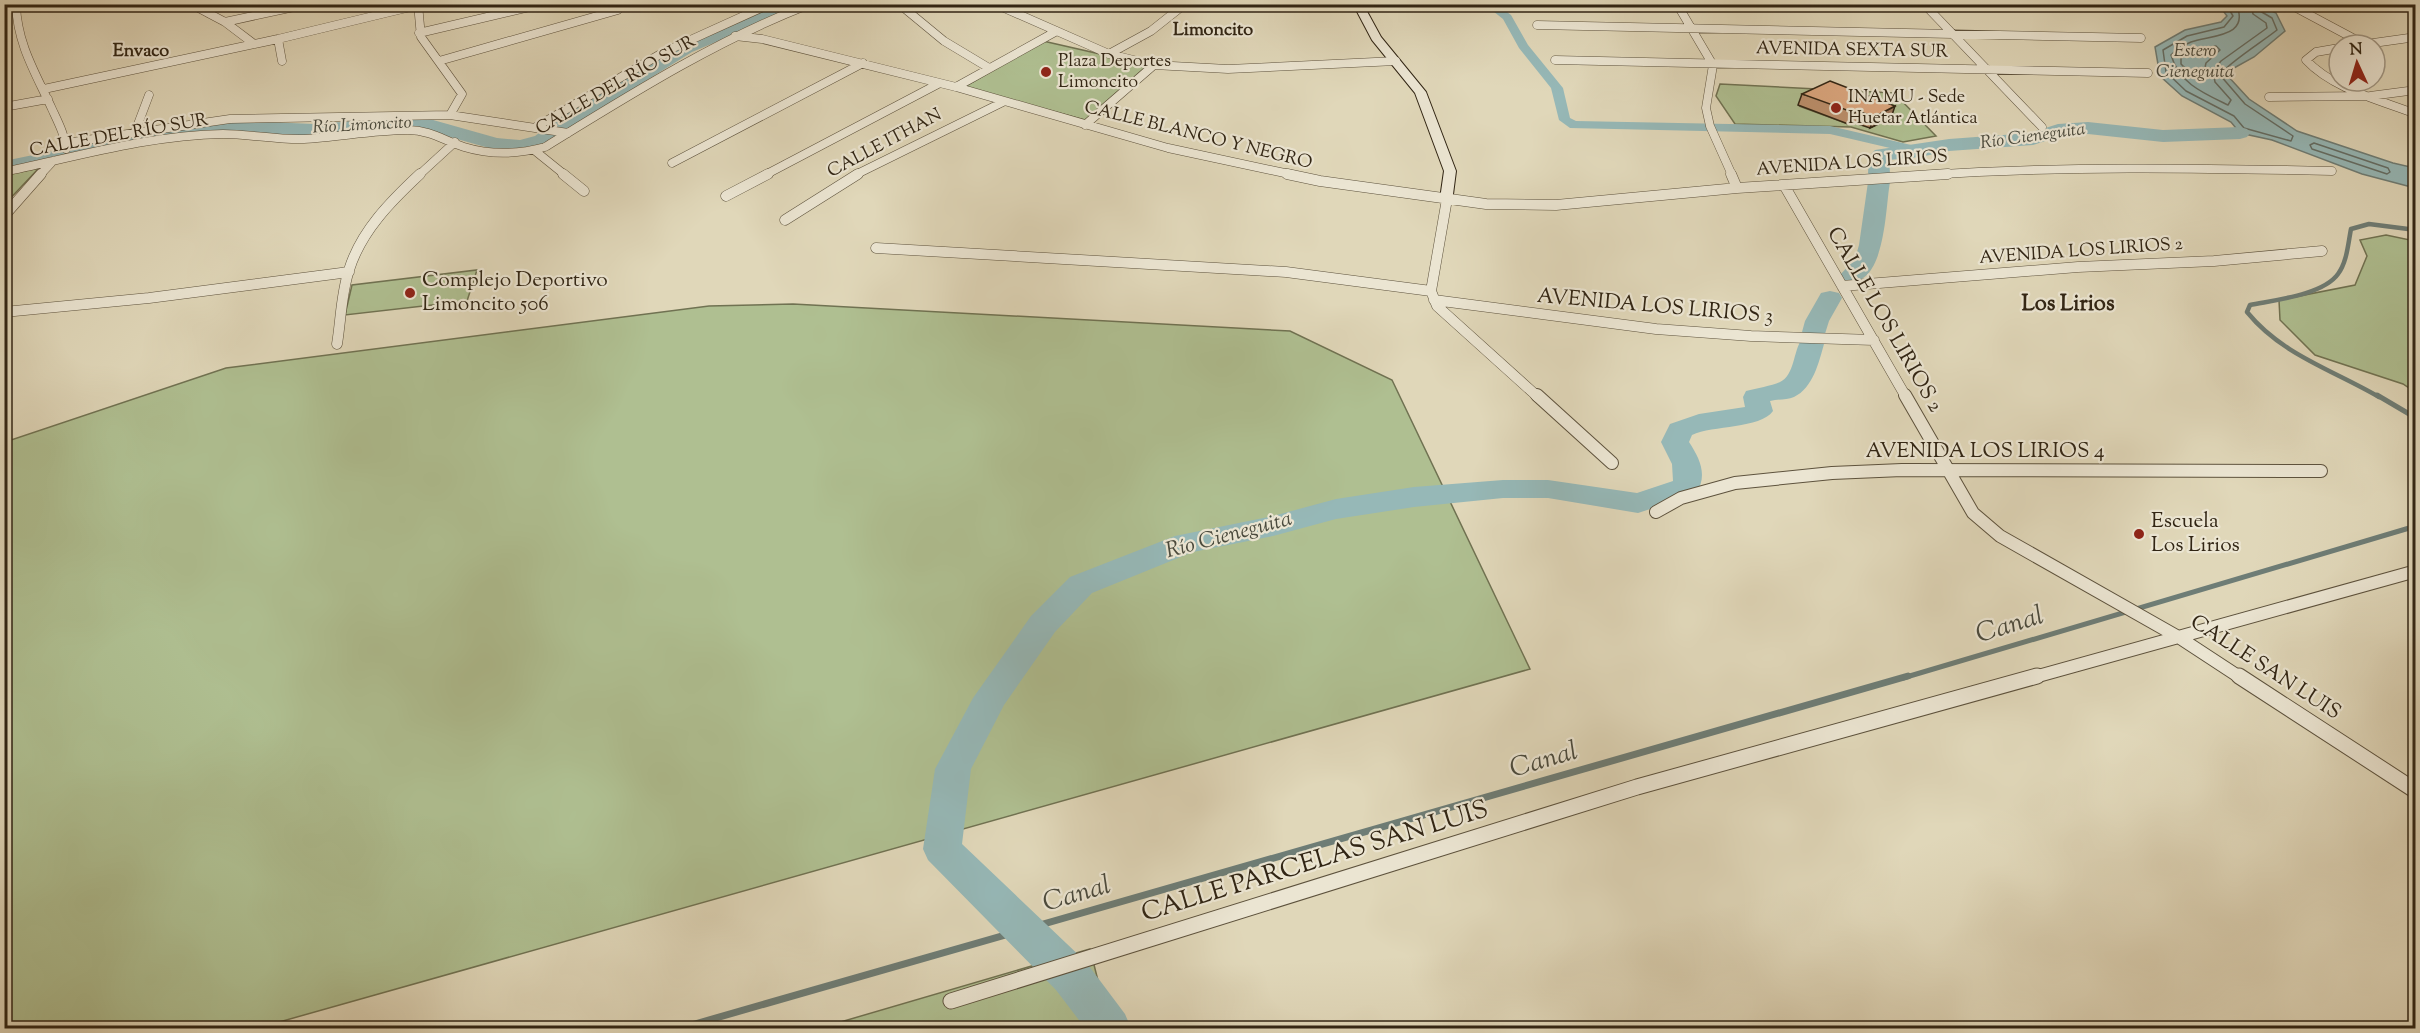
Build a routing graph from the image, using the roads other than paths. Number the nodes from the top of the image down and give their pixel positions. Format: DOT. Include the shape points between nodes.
graph roads {
  1 [pos="16,4"];
  2 [pos="191,4"];
  3 [pos="308,4"];
  4 [pos="542,4"];
  5 [pos="770,4"];
  6 [pos="810,4"];
  7 [pos="904,4"];
  8 [pos="995,4"];
  9 [pos="1185,4"];
  10 [pos="1358,4"];
  11 [pos="1677,4"];
  12 [pos="1924,4"];
  13 [pos="1999,4"];
  14 [pos="2289,4"];
  15 [pos="419,5"];
  16 [pos="2142,7"];
  17 [pos="618,10"];
  18 [pos="225,22"];
  19 [pos="1537,25"];
  20 [pos="1690,28"];
  21 [pos="1055,32"];
  22 [pos="418,33"];
  23 [pos="1950,33"];
  24 [pos="2343,33"];
  25 [pos="735,36"];
  26 [pos="2415,37"];
  27 [pos="2141,38"];
  28 [pos="278,39"];
  29 [pos="1042,39"];
  30 [pos="2387,41"];
  31 [pos="1053,42"];
  32 [pos="254,44"];
  33 [pos="1064,44"];
  34 [pos="2327,50"];
  35 [pos="1109,54"];
  36 [pos="1555,60"];
  37 [pos="282,61"];
  38 [pos="440,61"];
  39 [pos="1396,61"];
  40 [pos="863,63"];
  41 [pos="1711,63"];
  42 [pos="1154,65"];
  43 [pos="989,68"];
  44 [pos="1985,69"];
  45 [pos="2148,72"];
  46 [pos="2327,76"];
  47 [pos="938,84"];
  48 [pos="956,87"];
  49 [pos="44,89"];
  50 [pos="2415,90"];
  51 [pos="2363,93"];
  52 [pos="149,95"];
  53 [pos="2370,96"];
  54 [pos="2269,98"];
  55 [pos="48,99"];
  56 [pos="1003,102"];
  57 [pos="4,107"];
  58 [pos="2415,114"];
  59 [pos="450,115"];
  60 [pos="1085,124"];
  61 [pos="536,127"];
  62 [pos="2042,127"];
  63 [pos="135,132"];
  64 [pos="568,133"];
  65 [pos="455,142"];
  66 [pos="534,150"];
  67 [pos="66,151"];
  68 [pos="53,161"];
  69 [pos="672,164"];
  70 [pos="2332,171"];
  71 [pos="4,172"];
  72 [pos="1784,185"];
  73 [pos="1737,188"];
  74 [pos="584,191"];
  75 [pos="726,196"];
  76 [pos="1447,199"];
  77 [pos="4,216"];
  78 [pos="785,220"];
  79 [pos="876,248"];
  80 [pos="2322,251"];
  81 [pos="349,272"];
  82 [pos="1842,286"];
  83 [pos="1432,295"];
  84 [pos="4,312"];
  85 [pos="1874,340"];
  86 [pos="337,344"];
  87 [pos="1612,463"];
  88 [pos="1948,471"];
  89 [pos="2321,471"];
  90 [pos="1656,512"];
  91 [pos="2415,571"];
  92 [pos="2087,587"];
  93 [pos="2180,638"];
  94 [pos="2415,791"];
  95 [pos="951,1001"];
  1 -- 49 [label="street" via="15,24 24,52"];
  2 -- 18 [label="street"];
  3 -- 18 [label="street"];
  4 -- 22 [label="street"];
  5 -- 61 [label="street" via="664,52"];
  6 -- 25 [label="street, CALLE DEL RÍO SUR"];
  7 -- 43 [label="street" via="912,17 955,51"];
  8 -- 21 [label="street"];
  9 -- 35 [label="street" via="1150,31"];
  10 -- 39 [label="street" via="1376,38"];
  11 -- 20 [label="street"];
  12 -- 23 [label="street"];
  13 -- 16 [label="street"];
  14 -- 24 [label="street"];
  15 -- 22 [label="street"];
  15 -- 28 [label="street"];
  17 -- 38 [label="street"];
  18 -- 32 [label="street"];
  19 -- 20 [label="street"];
  20 -- 23 [label="street"];
  20 -- 41 [label="street"];
  21 -- 29 [label="street"];
  21 -- 35 [label="street"];
  22 -- 38 [label="street"];
  23 -- 27 [label="street"];
  23 -- 44 [label="street"];
  25 -- 40 [label="street, CALLE BLANCO Y NEGRO"];
  25 -- 64 [label="street, CALLE DEL RÍO SUR"];
  26 -- 30 [label="street"];
  28 -- 32 [label="street"];
  28 -- 37 [label="street"];
  29 -- 31 [label="street"];
  29 -- 43 [label="street"];
  32 -- 49 [label="street"];
  33 -- 35 [label="street"];
  34 -- 46 [label="street" via="2306,60"];
  35 -- 42 [label="street"];
  36 -- 41 [label="street, AVENIDA SEXTA SUR"];
  38 -- 59 [label="street" via="462,93"];
  39 -- 42 [label="street" via="1228,69"];
  39 -- 76 [label="street" via="1420,92 1434,125 1450,171"];
  40 -- 47 [label="street, CALLE BLANCO Y NEGRO"];
  40 -- 69 [label="street"];
  41 -- 44 [label="street, AVENIDA SEXTA SUR"];
  41 -- 73 [label="street" via="1706,108"];
  42 -- 60 [label="street"];
  43 -- 48 [label="street"];
  44 -- 45 [label="street, AVENIDA SEXTA SUR"];
  44 -- 62 [label="street"];
  47 -- 48 [label="street, CALLE BLANCO Y NEGRO"];
  47 -- 75 [label="street"];
  48 -- 56 [label="street, CALLE BLANCO Y NEGRO"];
  49 -- 55 [label="street"];
  50 -- 53 [label="street"];
  51 -- 53 [label="street"];
  52 -- 63 [label="street"];
  53 -- 54 [label="street"];
  53 -- 58 [label="street"];
  55 -- 57 [label="street"];
  55 -- 67 [label="street"];
  56 -- 60 [label="street, CALLE BLANCO Y NEGRO"];
  56 -- 78 [label="street, CALLE ITHAN" via="867,168"];
  59 -- 61 [label="street"];
  59 -- 63 [label="street" via="230,119"];
  60 -- 76 [label="street, CALLE BLANCO Y NEGRO" via="1167,148 1320,181"];
  61 -- 64 [label="street"];
  63 -- 67 [label="street"];
  64 -- 66 [label="street, CALLE DEL RÍO SUR"];
  65 -- 66 [label="street, CALLE DEL RÍO SUR" via="504,153"];
  65 -- 67 [label="street, CALLE DEL RÍO SUR" via="429,132 409,130 302,139 223,134"];
  65 -- 81 [label="street" via="388,205 363,240"];
  66 -- 74 [label="street"];
  67 -- 68 [label="street, CALLE DEL RÍO SUR"];
  68 -- 71 [label="street, CALLE DEL RÍO SUR"];
  68 -- 77 [label="street"];
  70 -- 72 [label="street, AVENIDA LOS LIRIOS" via="2110,167"];
  72 -- 73 [label="street, AVENIDA LOS LIRIOS"];
  72 -- 82 [label="street, CALLE LOS LIRIOS 2"];
  73 -- 76 [label="street, AVENIDA LOS LIRIOS" via="1537,206"];
  76 -- 83 [label="street"];
  79 -- 83 [label="street, AVENIDA LOS LIRIOS 3" via="1286,272 1351,279"];
  80 -- 82 [label="street, AVENIDA LOS LIRIOS 2"];
  81 -- 84 [label="street"];
  81 -- 86 [label="street"];
  82 -- 85 [label="street, CALLE LOS LIRIOS 2"];
  83 -- 85 [label="street, AVENIDA LOS LIRIOS 3" via="1656,329"];
  83 -- 87 [label="street" via="1437,306"];
  85 -- 88 [label="street, CALLE LOS LIRIOS 2"];
  88 -- 89 [label="street, AVENIDA LOS LIRIOS 4"];
  88 -- 90 [label="street, AVENIDA LOS LIRIOS 4" via="1832,473 1735,483 1681,498"];
  88 -- 92 [label="street, CALLE LOS LIRIOS 2" via="1973,513 2000,536"];
  91 -- 93 [label="street, CALLE PARCELAS SAN LUIS"];
  92 -- 93 [label="street, CALLE SAN LUIS"];
  93 -- 94 [label="street, CALLE SAN LUIS"];
  93 -- 95 [label="street, CALLE PARCELAS SAN LUIS" via="1637,787"];
}
